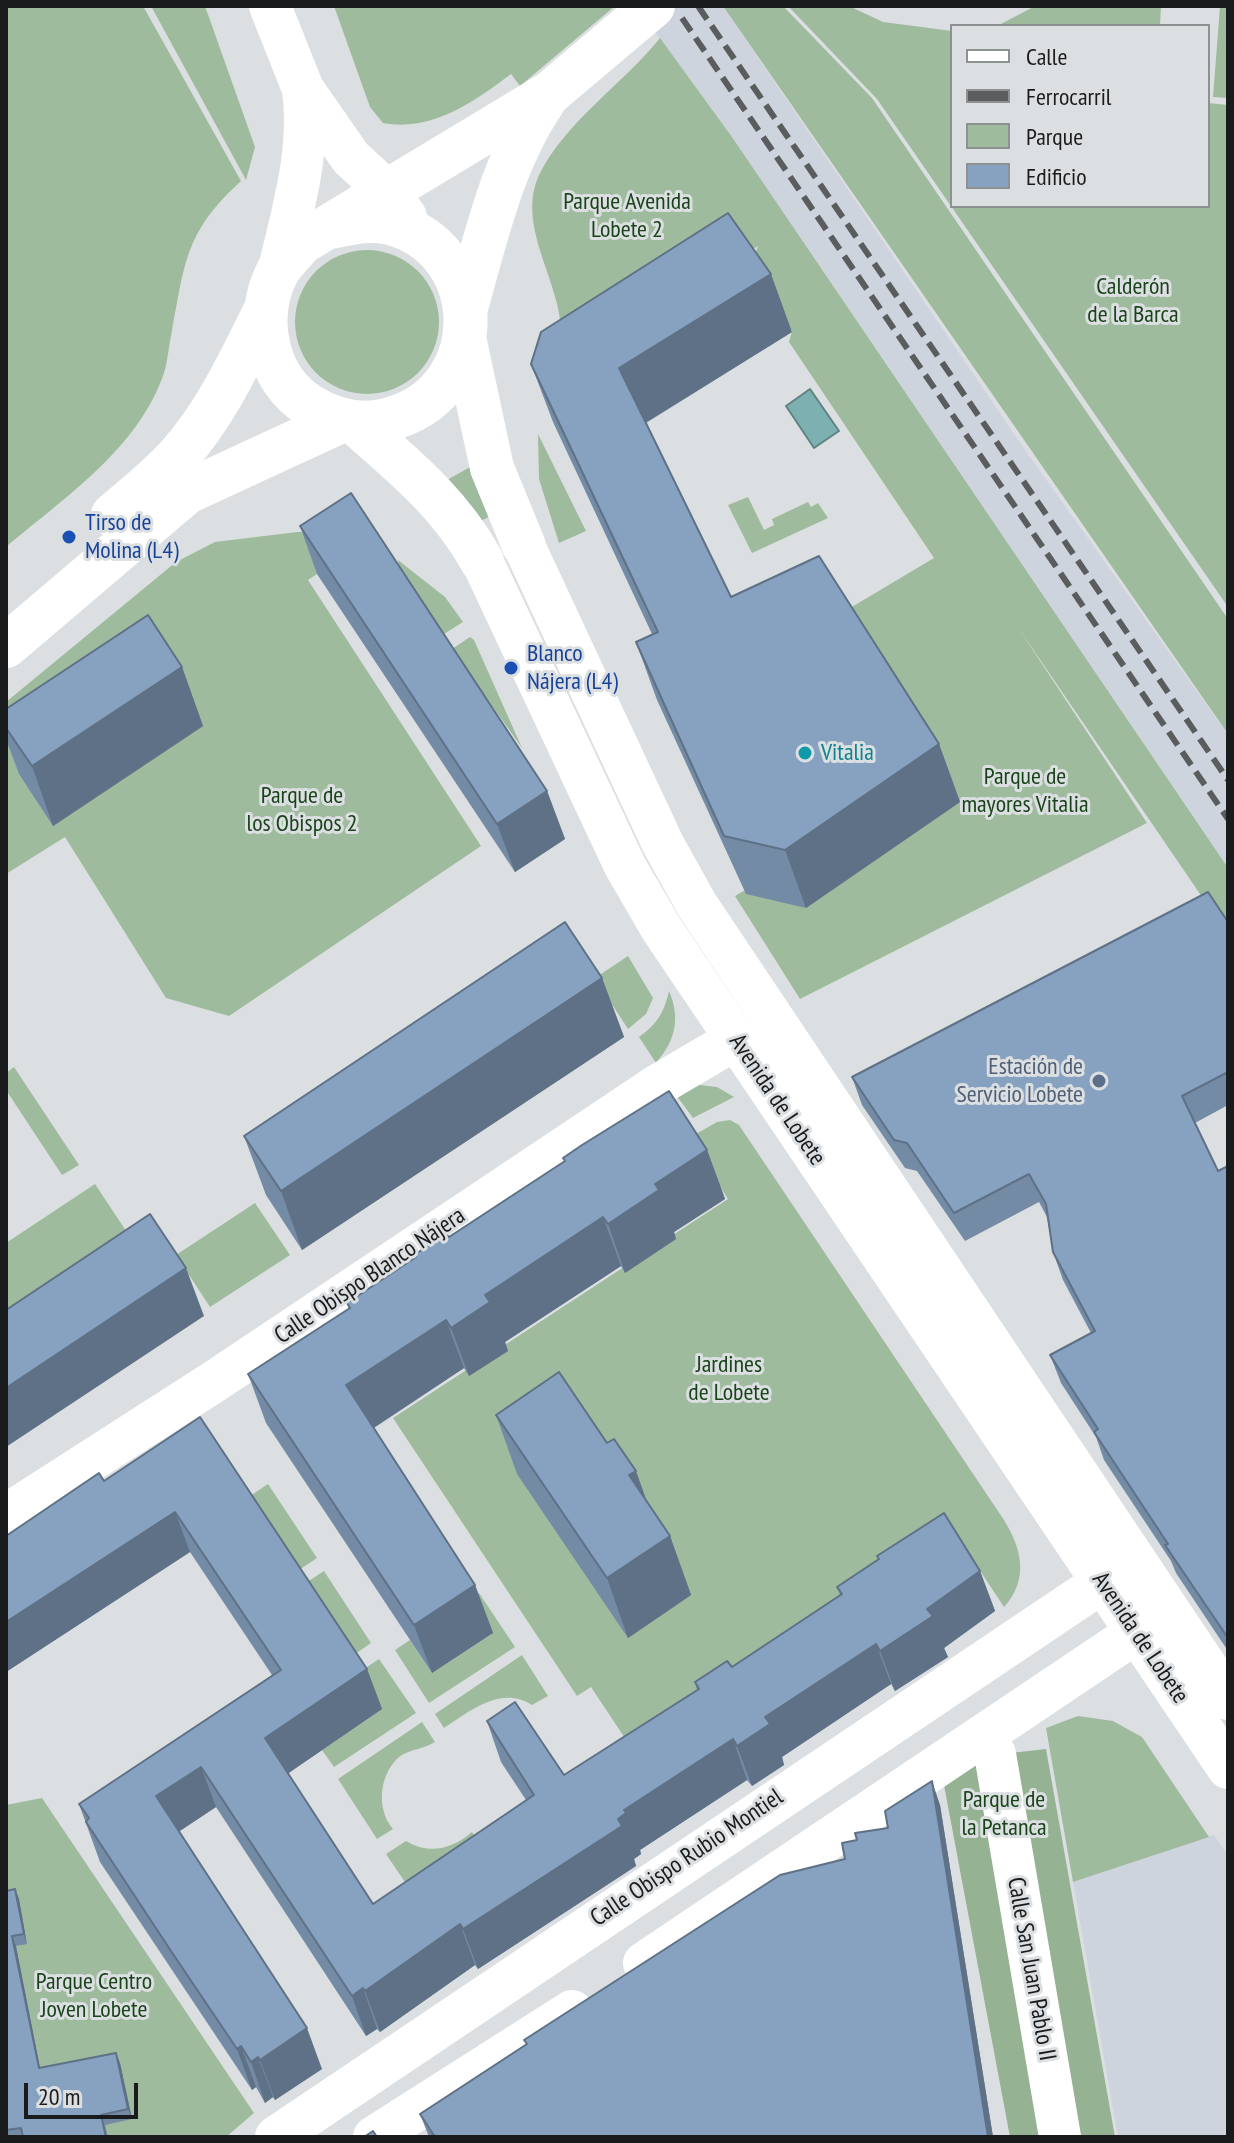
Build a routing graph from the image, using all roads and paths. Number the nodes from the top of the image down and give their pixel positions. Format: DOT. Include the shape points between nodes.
graph roads {
  1 [pos="270,6"];
  2 [pos="648,11"];
  3 [pos="303,89"];
  4 [pos="550,93"];
  5 [pos="388,192"];
  6 [pos="330,227"];
  7 [pos="418,235"];
  8 [pos="279,269"];
  9 [pos="265,311"];
  10 [pos="465,325"];
  11 [pos="349,422"];
  12 [pos="524,546"];
  13 [pos="482,561"];
  14 [pos="6,608"];
  15 [pos="6,646"];
  16 [pos="736,1039"];
  17 [pos="6,1515"];
  18 [pos="1101,1583"];
  19 [pos="1137,1632"];
  20 [pos="1228,1699"];
  21 [pos="995,1754"];
  22 [pos="1228,1768"];
  23 [pos="276,2137"];
  24 [pos="374,2137"];
  25 [pos="1060,2137"];
  1 -- 3 [label="street"];
  2 -- 4 [label="main road"];
  3 -- 5 [label="street" via="351,158"];
  3 -- 8 [label="street" via="302,162"];
  4 -- 5 [label="main road"];
  4 -- 10 [label="main road" via="526,127 500,189"];
  5 -- 6 [label="main road"];
  5 -- 7 [label="street"];
  6 -- 7 [label="main road" via="359,221 390,223"];
  6 -- 8 [label="main road" via="301,243"];
  7 -- 10 [label="main road" via="457,279"];
  8 -- 9 [label="main road"];
  9 -- 11 [label="main road" via="273,363 287,385 307,404"];
  9 -- 14 [label="main road" via="227,386 179,455"];
  10 -- 11 [label="main road" via="455,370 437,394 399,417"];
  10 -- 12 [label="main road, Avenida de Lobete" via="492,468"];
  11 -- 13 [label="main road, Avenida de Lobete" via="443,502"];
  11 -- 15 [label="main road" via="187,492"];
  12 -- 20 [label="street, Avenida de Lobete" via="663,844 697,905"];
  13 -- 16 [label="street, Avenida de Lobete" via="625,866"];
  16 -- 17 [label="street, Calle Obispo Blanco Nájera" via="658,1085"];
  16 -- 18 [label="street, Avenida de Lobete"];
  18 -- 19 [label="street, Avenida de Lobete"];
  18 -- 23 [label="street, Calle Obispo Rubio Montiel"];
  19 -- 22 [label="street, Avenida de Lobete"];
  19 -- 24 [label="street" via="611,1986"];
  21 -- 25 [label="street, Calle San Juan Pablo II"];
}
